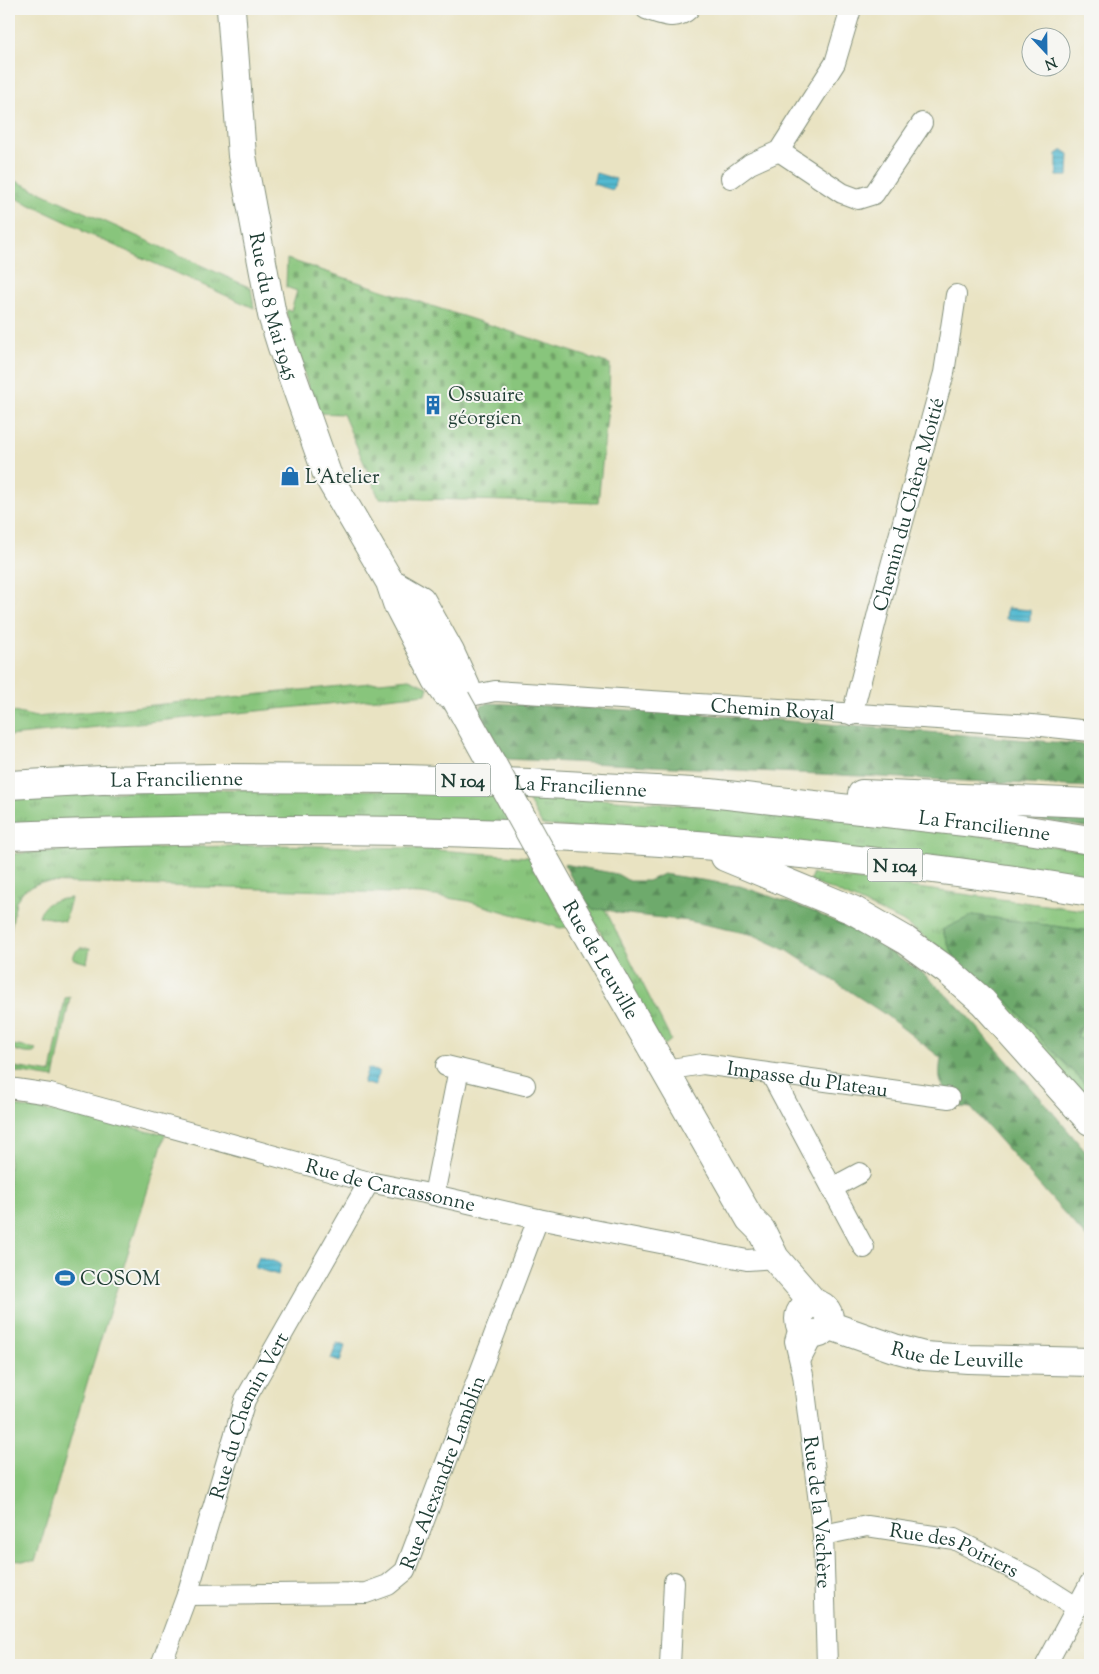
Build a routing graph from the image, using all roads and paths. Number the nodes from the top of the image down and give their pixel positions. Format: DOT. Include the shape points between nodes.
graph roads {
  1 [pos="232,9"];
  2 [pos="646,9"];
  3 [pos="689,9"];
  4 [pos="851,9"];
  5 [pos="922,124"];
  6 [pos="779,151"];
  7 [pos="731,178"];
  8 [pos="956,295"];
  9 [pos="456,699"];
  10 [pos="852,715"];
  11 [pos="1090,731"];
  12 [pos="9,785"];
  13 [pos="710,793"];
  14 [pos="1090,803"];
  15 [pos="9,836"];
  16 [pos="1090,840"];
  17 [pos="698,846"];
  18 [pos="1090,892"];
  19 [pos="665,1070"];
  20 [pos="771,1074"];
  21 [pos="525,1085"];
  22 [pos="9,1088"];
  23 [pos="950,1098"];
  24 [pos="1090,1120"];
  25 [pos="860,1173"];
  26 [pos="369,1182"];
  27 [pos="832,1188"];
  28 [pos="434,1194"];
  29 [pos="538,1219"];
  30 [pos="864,1248"];
  31 [pos="768,1258"];
  32 [pos="811,1320"];
  33 [pos="1090,1362"];
  34 [pos="823,1535"];
  35 [pos="674,1582"];
  36 [pos="1090,1583"];
  37 [pos="187,1595"];
  38 [pos="1076,1607"];
  39 [pos="162,1665"];
  40 [pos="670,1665"];
  41 [pos="827,1665"];
  42 [pos="1046,1665"];
  1 -- 9 [label="main road, Rue du 8 Mai 1945" via="242,156 272,315 327,474 390,582 397,603 437,680 446,693"];
  2 -- 3 [label="street" via="676,16"];
  4 -- 6 [label="street" via="835,63"];
  5 -- 6 [label="street" via="874,194 858,199 842,193"];
  6 -- 7 [label="street" via="750,164"];
  8 -- 10 [label="street, Chemin du Chêne Moitié" via="944,374"];
  9 -- 10 [label="street, Chemin Royal" via="495,690"];
  9 -- 19 [label="main road, Rue de Leuville, bridge"];
  10 -- 11 [label="street, Chemin Royal"];
  12 -- 13 [label="main road, La Francilienne / N 104" via="206,778 386,778"];
  13 -- 14 [label="main road" via="751,790"];
  13 -- 16 [label="main road, La Francilienne / N 104" via="1009,827"];
  15 -- 17 [label="main road, N 104" via="211,830 400,830"];
  17 -- 18 [label="main road, N 104" via="890,864"];
  17 -- 24 [label="main road" via="853,910 905,940 983,1002"];
  19 -- 20 [label="street, Impasse du Plateau" via="703,1064"];
  19 -- 31 [label="main road, Rue de Leuville" via="750,1219 750,1236"];
  20 -- 23 [label="street, Impasse du Plateau"];
  20 -- 27 [label="street"];
  21 -- 28 [label="street" via="452,1068"];
  22 -- 26 [label="street, Rue de Carcassonne" via="50,1094"];
  25 -- 27 [label="street"];
  26 -- 28 [label="street, Rue de Carcassonne"];
  26 -- 37 [label="street, Rue du Chemin Vert" via="245,1400"];
  27 -- 30 [label="street"];
  28 -- 29 [label="street, Rue de Carcassonne"];
  29 -- 31 [label="street, Rue de Carcassonne" via="748,1260"];
  29 -- 37 [label="street, Rue Alexandre Lamblin" via="405,1571 388,1585 366,1593"];
  31 -- 32 [label="main road, Rue de Leuville" via="795,1312"];
  32 -- 33 [label="main road, Rue de Leuville" via="924,1356"];
  32 -- 34 [label="street, Rue de la Vachère" via="795,1341"];
  34 -- 38 [label="street, Rue des Poiriers" via="867,1526 954,1539 1032,1579"];
  34 -- 41 [label="street, Rue de la Vachère"];
  35 -- 40 [label="street"];
  36 -- 38 [label="street"];
  37 -- 39 [label="street, Rue du Chemin Vert"];
  38 -- 42 [label="street"];
}
